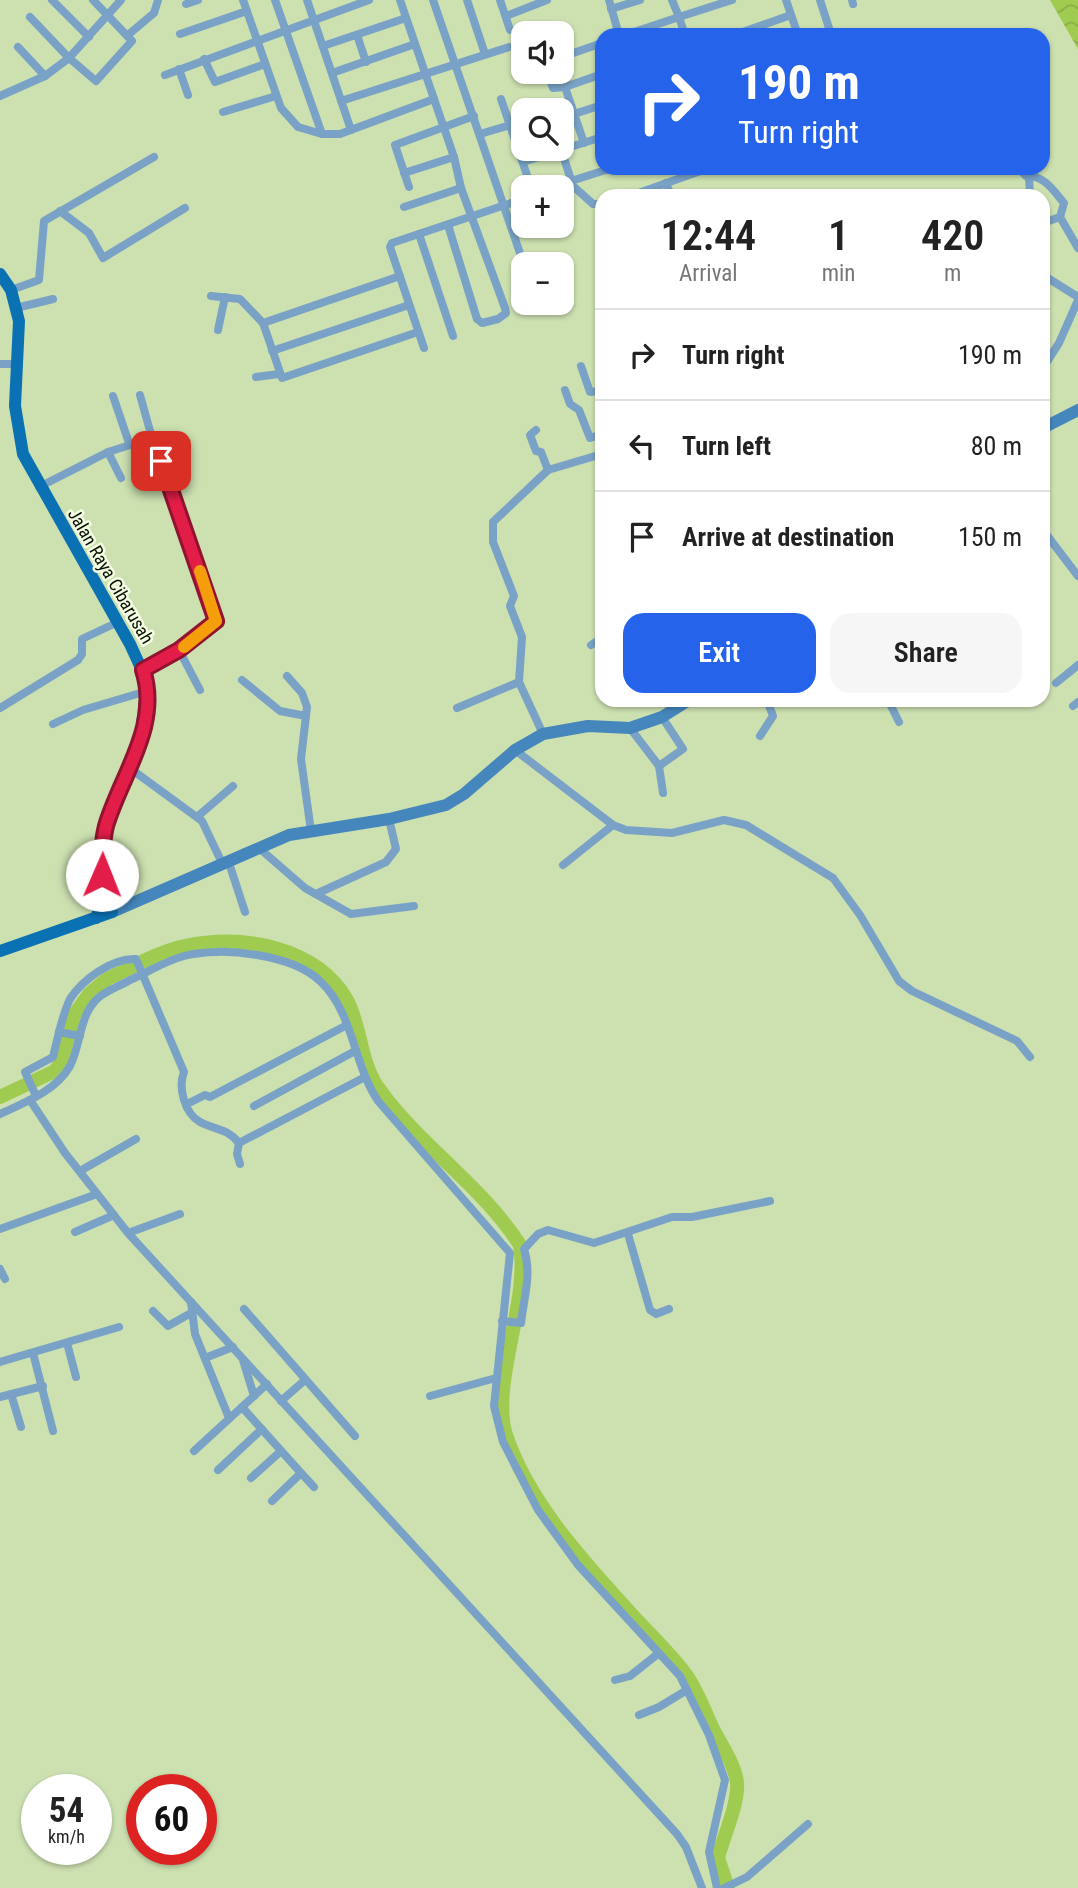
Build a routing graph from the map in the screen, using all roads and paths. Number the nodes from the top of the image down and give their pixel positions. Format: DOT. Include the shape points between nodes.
graph roads {
  1 [pos="52,0"];
  2 [pos="93,0"];
  3 [pos="121,0"];
  4 [pos="158,0"];
  5 [pos="198,0"];
  6 [pos="243,0"];
  7 [pos="275,0"];
  8 [pos="307,0"];
  9 [pos="369,0"];
  10 [pos="400,0"];
  11 [pos="433,0"];
  12 [pos="467,0"];
  13 [pos="500,0"];
  14 [pos="547,0"];
  15 [pos="609,0"];
  16 [pos="640,0"];
  17 [pos="672,0"];
  18 [pos="733,0"];
  19 [pos="786,0"];
  20 [pos="820,0"];
  21 [pos="186,4"];
  22 [pos="611,9"];
  23 [pos="247,11"];
  24 [pos="106,14"];
  25 [pos="791,15"];
  26 [pos="506,16"];
  27 [pos="679,17"];
  28 [pos="30,18"];
  29 [pos="406,18"];
  30 [pos="313,19"];
  31 [pos="617,28"];
  32 [pos="646,28"];
  33 [pos="683,28"];
  34 [pos="754,28"];
  35 [pos="795,28"];
  36 [pos="830,28"];
  37 [pos="286,29"];
  38 [pos="510,30"];
  39 [pos="180,34"];
  40 [pos="128,35"];
  41 [pos="356,35"];
  42 [pos="89,37"];
  43 [pos="257,39"];
  44 [pos="415,44"];
  45 [pos="595,45"];
  46 [pos="18,47"];
  47 [pos="323,47"];
  48 [pos="509,47"];
  49 [pos="574,53"];
  50 [pos="485,54"];
  51 [pos="69,58"];
  52 [pos="204,60"];
  53 [pos="366,62"];
  54 [pos="455,62"];
  55 [pos="265,64"];
  56 [pos="179,69"];
  57 [pos="425,73"];
  58 [pos="332,74"];
  59 [pos="165,75"];
  60 [pos="45,76"];
  61 [pos="595,77"];
  62 [pos="552,84"];
  63 [pos="565,88"];
  64 [pos="188,95"];
  65 [pos="0,96"];
  66 [pos="276,96"];
  67 [pos="568,98"];
  68 [pos="434,99"];
  69 [pos="502,99"];
  70 [pos="341,101"];
  71 [pos="595,107"];
  72 [pos="223,112"];
  73 [pos="574,114"];
  74 [pos="474,117"];
  75 [pos="510,125"];
  76 [pos="444,127"];
  77 [pos="351,130"];
  78 [pos="322,134"];
  79 [pos="480,134"];
  80 [pos="595,139"];
  81 [pos="584,143"];
  82 [pos="574,147"];
  83 [pos="154,157"];
  84 [pos="454,158"];
  85 [pos="526,161"];
  86 [pos="523,162"];
  87 [pos="404,173"];
  88 [pos="595,173"];
  89 [pos="527,175"];
  90 [pos="689,175"];
  91 [pos="1026,175"];
  92 [pos="1029,177"];
  93 [pos="574,180"];
  94 [pos="666,183"];
  95 [pos="574,184"];
  96 [pos="409,187"];
  97 [pos="461,188"];
  98 [pos="650,189"];
  99 [pos="668,189"];
  100 [pos="1030,189"];
  101 [pos="511,203"];
  102 [pos="595,204"];
  103 [pos="504,206"];
  104 [pos="404,207"];
  105 [pos="185,208"];
  106 [pos="60,211"];
  107 [pos="472,215"];
  108 [pos="1060,217"];
  109 [pos="1050,221"];
  110 [pos="448,225"];
  111 [pos="419,234"];
  112 [pos="1078,248"];
  113 [pos="520,252"];
  114 [pos="0,274"];
  115 [pos="400,276"];
  116 [pos="1050,280"];
  117 [pos="11,290"];
  118 [pos="211,296"];
  119 [pos="225,297"];
  120 [pos="53,299"];
  121 [pos="1078,299"];
  122 [pos="409,305"];
  123 [pos="16,308"];
  124 [pos="262,323"];
  125 [pos="218,330"];
  126 [pos="418,332"];
  127 [pos="453,336"];
  128 [pos="424,348"];
  129 [pos="272,351"];
  130 [pos="1050,357"];
  131 [pos="0,364"];
  132 [pos="18,364"];
  133 [pos="581,366"];
  134 [pos="279,374"];
  135 [pos="256,377"];
  136 [pos="565,390"];
  137 [pos="595,392"];
  138 [pos="140,395"];
  139 [pos="113,396"];
  140 [pos="1078,410"];
  141 [pos="1050,424"];
  142 [pos="536,430"];
  143 [pos="595,436"];
  144 [pos="152,438"];
  145 [pos="130,443"];
  146 [pos="108,452"];
  147 [pos="595,456"];
  148 [pos="548,470"];
  149 [pos="121,478"];
  150 [pos="39,487"];
  151 [pos="1050,539"];
  152 [pos="1078,576"];
  153 [pos="118,622"];
  154 [pos="595,642"];
  155 [pos="591,645"];
  156 [pos="179,650"];
  157 [pos="1078,665"];
  158 [pos="143,670"];
  159 [pos="287,676"];
  160 [pos="243,680"];
  161 [pos="519,682"];
  162 [pos="1056,683"];
  163 [pos="200,690"];
  164 [pos="147,691"];
  165 [pos="678,707"];
  166 [pos="768,707"];
  167 [pos="892,707"];
  168 [pos="0,708"];
  169 [pos="457,708"];
  170 [pos="306,716"];
  171 [pos="662,717"];
  172 [pos="899,722"];
  173 [pos="52,723"];
  174 [pos="630,728"];
  175 [pos="543,734"];
  176 [pos="760,736"];
  177 [pos="515,750"];
  178 [pos="659,766"];
  179 [pos="131,769"];
  180 [pos="233,786"];
  181 [pos="663,793"];
  182 [pos="197,817"];
  183 [pos="389,819"];
  184 [pos="613,825"];
  185 [pos="311,831"];
  186 [pos="259,848"];
  187 [pos="226,864"];
  188 [pos="563,865"];
  189 [pos="316,894"];
  190 [pos="103,899"];
  191 [pos="414,906"];
  192 [pos="113,912"];
  193 [pos="245,912"];
  194 [pos="96,918"];
  195 [pos="0,951"];
  196 [pos="140,968"];
  197 [pos="347,1025"];
  198 [pos="60,1031"];
  199 [pos="77,1035"];
  200 [pos="355,1051"];
  201 [pos="1030,1057"];
  202 [pos="365,1077"];
  203 [pos="33,1098"];
  204 [pos="187,1104"];
  205 [pos="254,1105"];
  206 [pos="0,1114"];
  207 [pos="136,1139"];
  208 [pos="239,1143"];
  209 [pos="240,1164"];
  210 [pos="80,1171"];
  211 [pos="97,1194"];
  212 [pos="770,1202"];
  213 [pos="114,1214"];
  214 [pos="180,1214"];
  215 [pos="0,1229"];
  216 [pos="75,1232"];
  217 [pos="128,1233"];
  218 [pos="628,1234"];
  219 [pos="0,1269"];
  220 [pos="5,1279"];
  221 [pos="191,1302"];
  222 [pos="669,1309"];
  223 [pos="244,1310"];
  224 [pos="153,1311"];
  225 [pos="191,1314"];
  226 [pos="505,1321"];
  227 [pos="119,1327"];
  228 [pos="66,1343"];
  229 [pos="233,1347"];
  230 [pos="33,1353"];
  231 [pos="242,1357"];
  232 [pos="205,1358"];
  233 [pos="0,1362"];
  234 [pos="76,1377"];
  235 [pos="496,1378"];
  236 [pos="304,1380"];
  237 [pos="267,1384"];
  238 [pos="43,1385"];
  239 [pos="11,1394"];
  240 [pos="254,1395"];
  241 [pos="430,1396"];
  242 [pos="0,1397"];
  243 [pos="281,1401"];
  244 [pos="242,1407"];
  245 [pos="229,1418"];
  246 [pos="21,1427"];
  247 [pos="262,1429"];
  248 [pos="53,1431"];
  249 [pos="355,1436"];
  250 [pos="194,1451"];
  251 [pos="281,1451"];
  252 [pos="218,1470"];
  253 [pos="301,1473"];
  254 [pos="251,1478"];
  255 [pos="314,1487"];
  256 [pos="272,1501"];
  257 [pos="659,1653"];
  258 [pos="615,1680"];
  259 [pos="687,1690"];
  260 [pos="639,1714"];
  261 [pos="808,1824"];
  262 [pos="726,1887"];
  263 [pos="702,1888"];
  264 [pos="717,1888"];
  1 -- 42 [label="street"];
  2 -- 24 [label="street"];
  3 -- 24 [label="street"];
  4 -- 40 [label="street" via="154,13"];
  5 -- 21 [label="street"];
  6 -- 23 [label="street"];
  7 -- 37 [label="street"];
  8 -- 30 [label="street"];
  9 -- 30 [label="street"];
  10 -- 29 [label="street"];
  11 -- 54 [label="street"];
  12 -- 50 [label="street"];
  13 -- 26 [label="street"];
  14 -- 26 [label="street"];
  15 -- 22 [label="street"];
  16 -- 22 [label="street"];
  17 -- 27 [label="street"];
  18 -- 27 [label="street"];
  19 -- 25 [label="street"];
  20 -- 36 [label="street"];
  22 -- 31 [label="street"];
  23 -- 39 [label="street"];
  23 -- 43 [label="street"];
  24 -- 40 [label="street"];
  24 -- 42 [label="street"];
  25 -- 34 [label="street"];
  25 -- 35 [label="street"];
  26 -- 38 [label="street"];
  27 -- 32 [label="street"];
  27 -- 33 [label="street"];
  28 -- 51 [label="street"];
  29 -- 41 [label="street"];
  29 -- 44 [label="street"];
  30 -- 37 [label="street"];
  30 -- 47 [label="street"];
  37 -- 43 [label="street"];
  37 -- 78 [label="street"];
  40 -- 51 [label="street" via="131,44 96,81"];
  41 -- 47 [label="street"];
  41 -- 53 [label="street"];
  42 -- 51 [label="street"];
  43 -- 52 [label="street"];
  43 -- 55 [label="street"];
  44 -- 53 [label="street"];
  44 -- 57 [label="street"];
  45 -- 49 [label="street"];
  46 -- 60 [label="street"];
  47 -- 58 [label="street"];
  48 -- 50 [label="street"];
  50 -- 54 [label="street"];
  51 -- 60 [label="street"];
  52 -- 55 [label="street" via="215,82"];
  52 -- 56 [label="street"];
  53 -- 58 [label="street"];
  54 -- 57 [label="street"];
  54 -- 74 [label="street"];
  55 -- 66 [label="street"];
  56 -- 59 [label="street"];
  56 -- 64 [label="street"];
  57 -- 68 [label="street"];
  57 -- 70 [label="street"];
  58 -- 70 [label="street"];
  60 -- 65 [label="street"];
  61 -- 63 [label="street"];
  62 -- 63 [label="street"];
  63 -- 67 [label="street"];
  66 -- 72 [label="street"];
  66 -- 78 [label="street" via="291,122"];
  68 -- 76 [label="street"];
  68 -- 77 [label="street"];
  69 -- 75 [label="street"];
  70 -- 77 [label="street"];
  71 -- 73 [label="street"];
  73 -- 81 [label="street"];
  74 -- 76 [label="street"];
  74 -- 79 [label="street"];
  75 -- 79 [label="street"];
  75 -- 86 [label="street"];
  76 -- 84 [label="street"];
  76 -- 87 [label="street" via="395,145"];
  77 -- 78 [label="street"];
  79 -- 103 [label="street"];
  80 -- 81 [label="street"];
  81 -- 82 [label="street"];
  83 -- 106 [label="street"];
  84 -- 87 [label="street"];
  84 -- 97 [label="street"];
  85 -- 86 [label="street"];
  86 -- 89 [label="street"];
  87 -- 96 [label="street"];
  88 -- 93 [label="street"];
  90 -- 94 [label="street"];
  91 -- 92 [label="street"];
  92 -- 100 [label="street"];
  92 -- 108 [label="street" via="1044,180 1064,203"];
  94 -- 98 [label="street"];
  94 -- 99 [label="street"];
  95 -- 102 [label="street"];
  97 -- 104 [label="street"];
  97 -- 107 [label="street"];
  101 -- 103 [label="street"];
  103 -- 107 [label="street"];
  103 -- 113 [label="street"];
  105 -- 106 [label="street" via="103,258 89,233"];
  106 -- 117 [label="street" via="44,221 39,280"];
  107 -- 110 [label="street"];
  107 -- 110 [label="street" via="505,307 506,313 498,319 478,322"];
  108 -- 109 [label="street"];
  108 -- 112 [label="street"];
  110 -- 111 [label="street"];
  111 -- 115 [label="street" via="391,245"];
  111 -- 127 [label="street"];
  114 -- 117 [label="main road, Jalan Raya Cibarusah"];
  115 -- 122 [label="street"];
  115 -- 124 [label="street"];
  116 -- 121 [label="street"];
  117 -- 123 [label="main road, Jalan Raya Cibarusah"];
  118 -- 119 [label="street"];
  119 -- 124 [label="street" via="240,299"];
  119 -- 125 [label="street"];
  120 -- 123 [label="street"];
  121 -- 130 [label="street"];
  122 -- 126 [label="street"];
  122 -- 129 [label="street"];
  123 -- 132 [label="main road, Jalan Raya Cibarusah"];
  124 -- 129 [label="street"];
  126 -- 128 [label="street"];
  126 -- 134 [label="street" via="285,378"];
  129 -- 134 [label="street"];
  131 -- 132 [label="street"];
  132 -- 150 [label="main road, Jalan Raya Cibarusah" via="18,436"];
  133 -- 137 [label="street" via="590,392"];
  134 -- 135 [label="street"];
  136 -- 143 [label="street" via="590,438"];
  138 -- 144 [label="street"];
  139 -- 145 [label="street"];
  140 -- 141 [label="street"];
  142 -- 148 [label="street" via="529,440 541,452"];
  144 -- 145 [label="street"];
  144 -- 156 [label="street" via="216,621"];
  145 -- 146 [label="street"];
  146 -- 149 [label="street"];
  146 -- 150 [label="street"];
  147 -- 148 [label="street"];
  148 -- 161 [label="street" via="493,522 491,532 508,575 514,596 510,606 522,637"];
  150 -- 153 [label="main road, Jalan Raya Cibarusah"];
  151 -- 152 [label="street"];
  153 -- 158 [label="main road, Jalan Raya Cibarusah"];
  153 -- 168 [label="street" via="82,639 78,660"];
  154 -- 155 [label="street"];
  156 -- 158 [label="street"];
  156 -- 163 [label="street"];
  157 -- 162 [label="street"];
  158 -- 164 [label="main road, Jalan Raya Cibarusah"];
  159 -- 170 [label="street" via="305,700"];
  160 -- 170 [label="street" via="280,711"];
  161 -- 169 [label="street"];
  161 -- 175 [label="street"];
  164 -- 173 [label="street"];
  164 -- 179 [label="main road, Jalan Raya Cibarusah" via="144,726"];
  165 -- 171 [label="street"];
  166 -- 176 [label="street" via="772,722"];
  167 -- 172 [label="street"];
  170 -- 185 [label="street" via="301,759"];
  171 -- 174 [label="street"];
  171 -- 178 [label="street" via="683,749"];
  174 -- 175 [label="street" via="588,726"];
  174 -- 178 [label="street"];
  175 -- 177 [label="street"];
  177 -- 183 [label="street" via="456,799 433,810"];
  177 -- 184 [label="street"];
  178 -- 181 [label="street"];
  179 -- 182 [label="street"];
  179 -- 190 [label="main road, Jalan Raya Cibarusah" via="103,839"];
  180 -- 182 [label="street"];
  182 -- 187 [label="street"];
  183 -- 185 [label="street"];
  183 -- 189 [label="street" via="396,849 388,861"];
  184 -- 188 [label="street"];
  184 -- 201 [label="street" via="672,833 724,820 756,831 833,878 899,981 1017,1041"];
  185 -- 186 [label="street"];
  186 -- 187 [label="street"];
  186 -- 189 [label="street"];
  187 -- 192 [label="street"];
  187 -- 193 [label="street"];
  189 -- 191 [label="street" via="359,915"];
  190 -- 192 [label="main road"];
  190 -- 194 [label="main road, Jalan Raya Cibarusah"];
  192 -- 194 [label="main road"];
  194 -- 195 [label="main road"];
  196 -- 197 [label="street" via="202,953 278,959 321,981"];
  196 -- 198 [label="street" via="132,958 94,975 71,999"];
  196 -- 199 [label="street" via="96,1000"];
  196 -- 204 [label="street" via="184,1072 179,1082"];
  197 -- 200 [label="street"];
  197 -- 204 [label="street" via="211,1097 205,1095"];
  198 -- 199 [label="street"];
  198 -- 203 [label="street" via="52,1057 25,1072"];
  199 -- 203 [label="street" via="66,1072"];
  200 -- 202 [label="street"];
  200 -- 205 [label="street"];
  202 -- 208 [label="street"];
  202 -- 226 [label="street" via="390,1116 510,1253"];
  203 -- 206 [label="street"];
  203 -- 210 [label="street"];
  204 -- 208 [label="street" via="196,1119 230,1133"];
  207 -- 210 [label="street"];
  208 -- 209 [label="street"];
  210 -- 211 [label="street"];
  211 -- 213 [label="street"];
  211 -- 215 [label="street"];
  212 -- 218 [label="street" via="672,1217"];
  213 -- 216 [label="street"];
  213 -- 217 [label="street"];
  214 -- 217 [label="street"];
  217 -- 221 [label="street"];
  218 -- 222 [label="street" via="650,1310 656,1314"];
  218 -- 226 [label="street" via="594,1243 548,1230 532,1239 524,1249 528,1286 520,1324"];
  219 -- 220 [label="street"];
  221 -- 225 [label="street"];
  221 -- 229 [label="street"];
  223 -- 236 [label="street"];
  224 -- 225 [label="street" via="168,1326"];
  225 -- 232 [label="street"];
  226 -- 235 [label="street"];
  227 -- 228 [label="street"];
  228 -- 230 [label="street"];
  228 -- 234 [label="street"];
  229 -- 231 [label="street"];
  229 -- 232 [label="street"];
  230 -- 233 [label="street"];
  230 -- 238 [label="street"];
  231 -- 237 [label="street"];
  231 -- 240 [label="street"];
  232 -- 245 [label="street"];
  235 -- 241 [label="street"];
  235 -- 257 [label="street" via="496,1420 524,1487 578,1565"];
  236 -- 243 [label="street"];
  236 -- 249 [label="street"];
  237 -- 240 [label="street"];
  237 -- 243 [label="street"];
  238 -- 239 [label="street"];
  238 -- 248 [label="street"];
  239 -- 242 [label="street"];
  239 -- 246 [label="street"];
  240 -- 244 [label="street"];
  243 -- 263 [label="street" via="652,1805 686,1847"];
  244 -- 245 [label="street"];
  244 -- 247 [label="street"];
  245 -- 250 [label="street"];
  247 -- 251 [label="street"];
  247 -- 252 [label="street"];
  251 -- 253 [label="street"];
  251 -- 254 [label="street"];
  253 -- 255 [label="street"];
  253 -- 256 [label="street"];
  257 -- 258 [label="street" via="630,1676"];
  257 -- 259 [label="street"];
  259 -- 260 [label="street"];
  259 -- 264 [label="street" via="724,1780 709,1852"];
  261 -- 262 [label="street" via="747,1877"];
}
